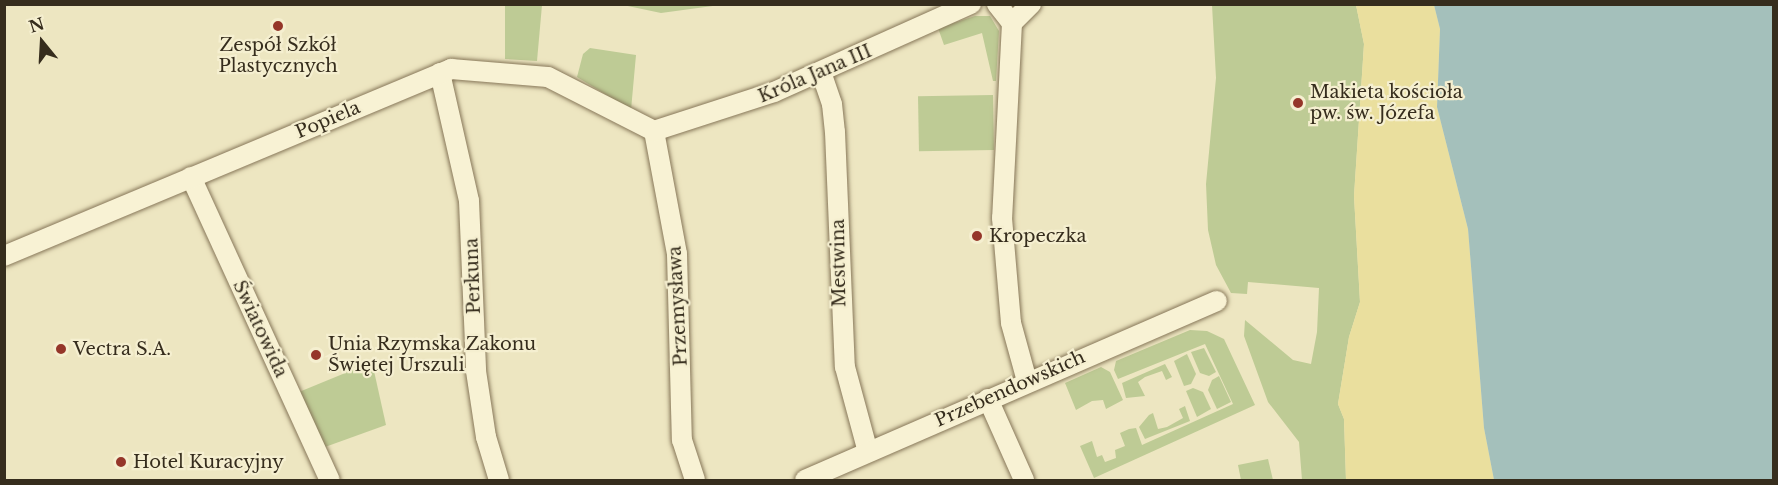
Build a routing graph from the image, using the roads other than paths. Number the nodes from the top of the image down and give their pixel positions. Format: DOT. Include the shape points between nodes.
graph roads {
  1 [pos="971,4"];
  2 [pos="997,4"];
  3 [pos="1031,4"];
  4 [pos="1012,23"];
  5 [pos="821,72"];
  6 [pos="440,73"];
  7 [pos="654,131"];
  8 [pos="191,177"];
  9 [pos="4,256"];
  10 [pos="1217,301"];
  11 [pos="1026,381"];
  12 [pos="988,399"];
  13 [pos="868,452"];
  14 [pos="330,480"];
  15 [pos="499,480"];
  16 [pos="695,480"];
  17 [pos="805,480"];
  18 [pos="1024,480"];
  1 -- 5 [label="street, Króla Jana III"];
  2 -- 4 [label="street"];
  3 -- 4 [label="street"];
  4 -- 11 [label="street" via="1002,218 1011,323"];
  5 -- 7 [label="street, Króla Jana III" via="736,106"];
  5 -- 13 [label="street, Mestwina" via="832,104 835,132 845,367"];
  6 -- 7 [label="street, Popiela" via="460,69 548,77"];
  6 -- 8 [label="street, Popiela"];
  6 -- 15 [label="street, Perkuna" via="470,201 476,371 486,437"];
  7 -- 16 [label="street, Przemysława" via="677,254 682,440"];
  8 -- 9 [label="street, Popiela"];
  8 -- 14 [label="street, Światowida"];
  10 -- 11 [label="street, Przebendowskich"];
  11 -- 12 [label="street, Przebendowskich"];
  12 -- 13 [label="street, Przebendowskich"];
  12 -- 18 [label="street"];
  13 -- 17 [label="street, Przebendowskich"];
}
